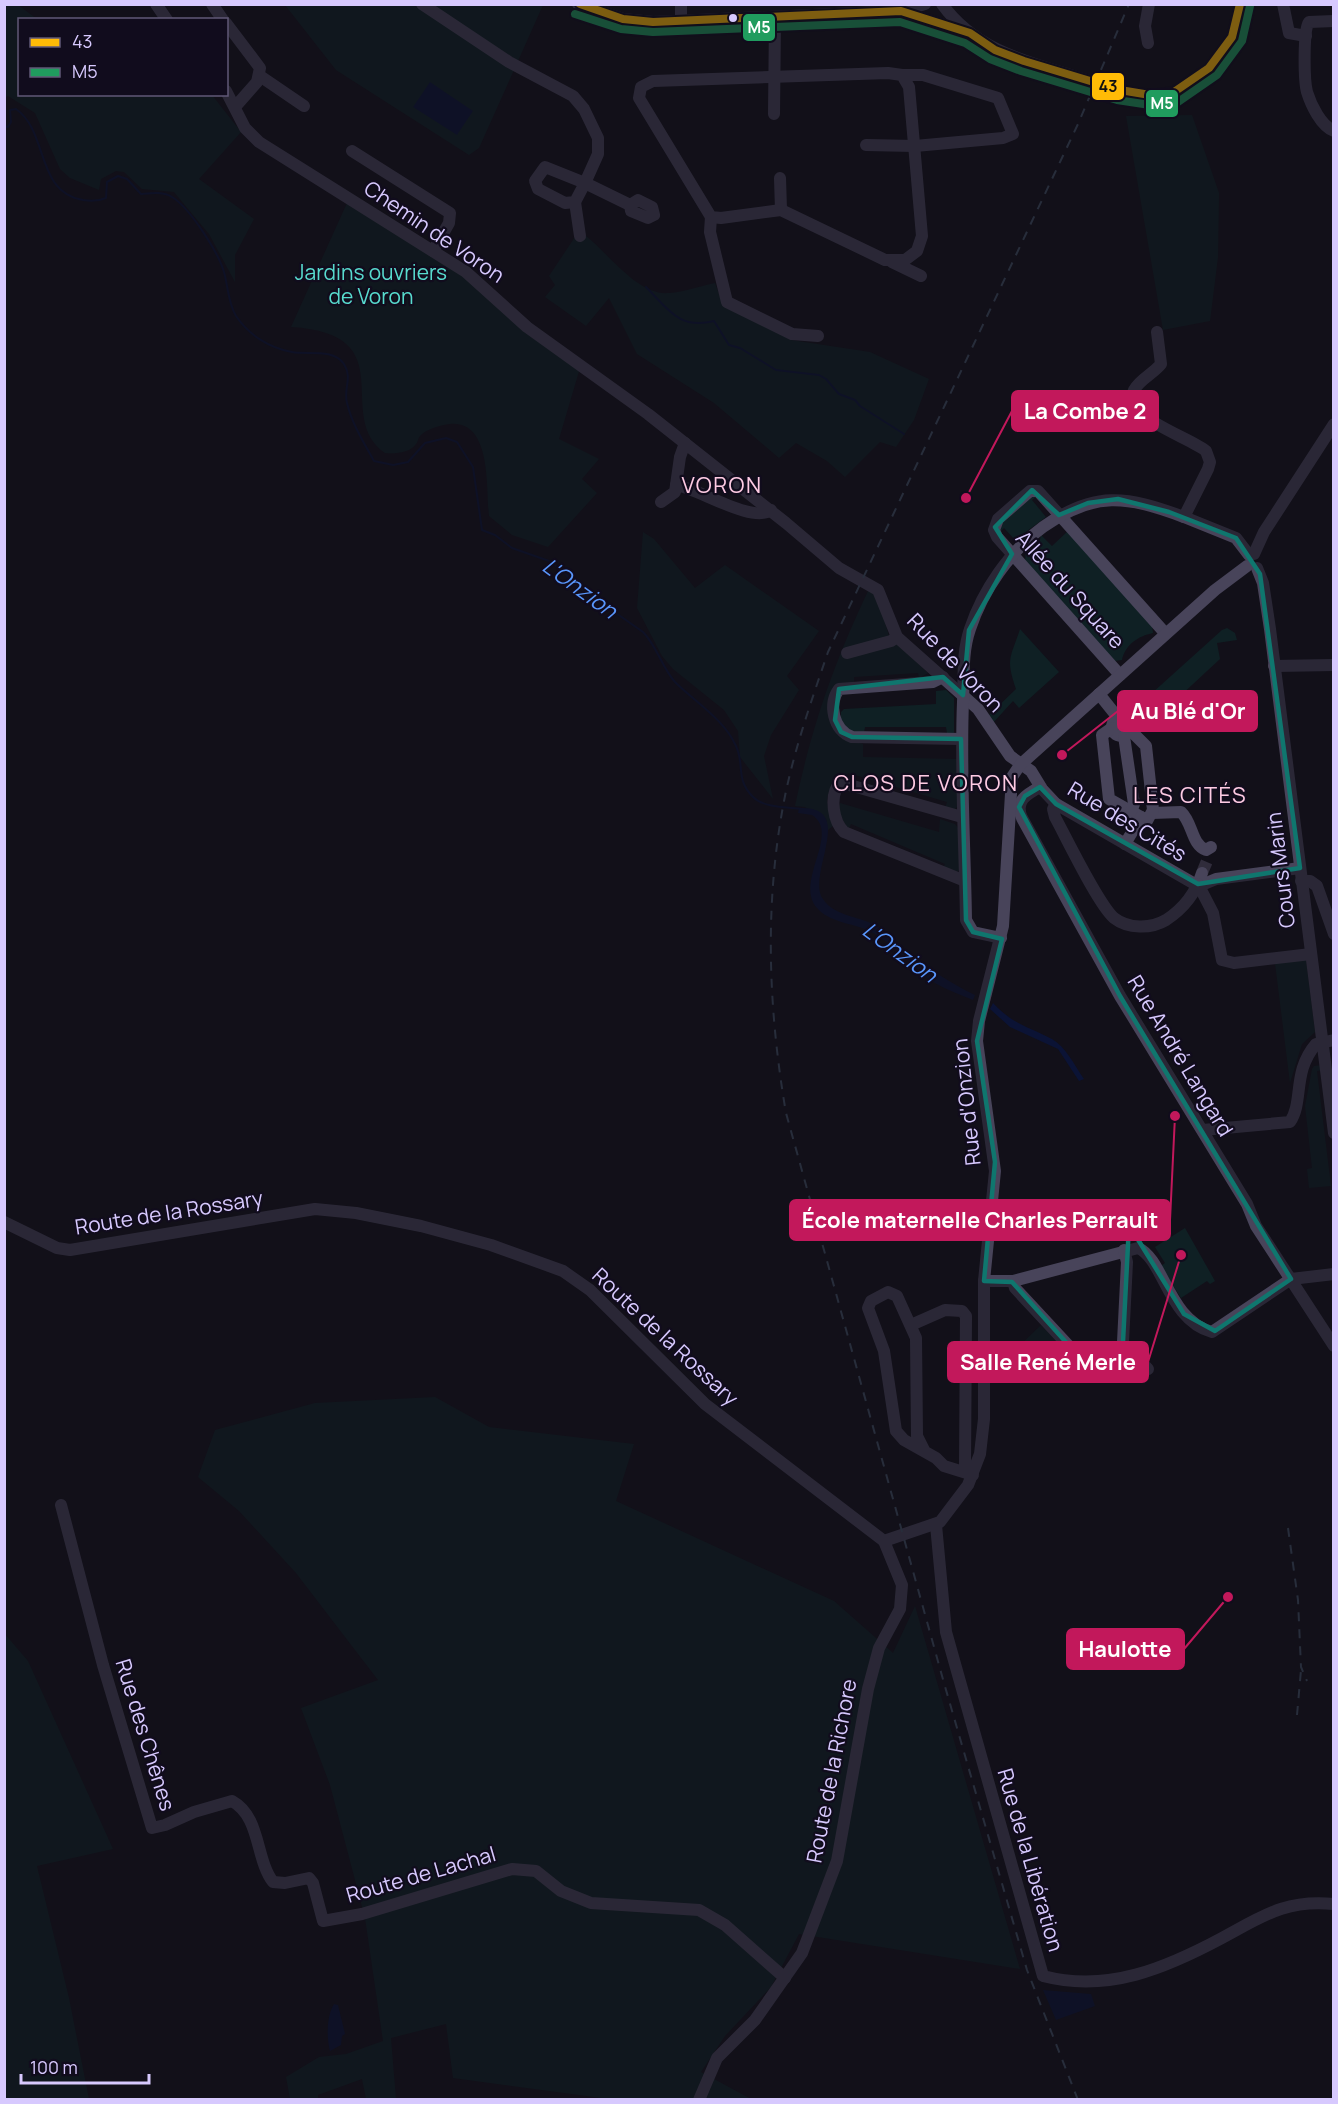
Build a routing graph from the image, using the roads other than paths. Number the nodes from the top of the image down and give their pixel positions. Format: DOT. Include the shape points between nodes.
graph roads {
  1 [pos="156,4"];
  2 [pos="212,4"];
  3 [pos="422,4"];
  4 [pos="578,4"];
  5 [pos="681,4"];
  6 [pos="925,4"];
  7 [pos="940,4"];
  8 [pos="1149,4"];
  9 [pos="1240,4"];
  10 [pos="1249,4"];
  11 [pos="1283,4"];
  12 [pos="901,12"];
  13 [pos="166,18"];
  14 [pos="222,18"];
  15 [pos="775,18"];
  16 [pos="925,18"];
  17 [pos="681,21"];
  18 [pos="1334,21"];
  19 [pos="228,26"];
  20 [pos="970,33"];
  21 [pos="1306,36"];
  22 [pos="1148,43"];
  23 [pos="902,75"];
  24 [pos="260,76"];
  25 [pos="775,76"];
  26 [pos="1174,92"];
  27 [pos="228,95"];
  28 [pos="303,106"];
  29 [pos="235,107"];
  30 [pos="774,114"];
  31 [pos="1334,131"];
  32 [pos="866,145"];
  33 [pos="915,146"];
  34 [pos="352,151"];
  35 [pos="780,178"];
  36 [pos="585,183"];
  37 [pos="575,202"];
  38 [pos="630,205"];
  39 [pos="781,210"];
  40 [pos="711,217"];
  41 [pos="580,236"];
  42 [pos="433,251"];
  43 [pos="891,261"];
  44 [pos="921,276"];
  45 [pos="1157,332"];
  46 [pos="818,336"];
  47 [pos="1334,424"];
  48 [pos="685,443"];
  49 [pos="676,485"];
  50 [pos="661,502"];
  51 [pos="771,510"];
  52 [pos="1059,516"];
  53 [pos="1184,518"];
  54 [pos="1012,554"];
  55 [pos="1252,561"];
  56 [pos="869,585"];
  57 [pos="1165,633"];
  58 [pos="897,637"];
  59 [pos="847,653"];
  60 [pos="1334,665"];
  61 [pos="1274,666"];
  62 [pos="1120,675"];
  63 [pos="943,677"];
  64 [pos="1099,694"];
  65 [pos="963,696"];
  66 [pos="1116,723"];
  67 [pos="1127,733"];
  68 [pos="961,740"];
  69 [pos="1020,765"];
  70 [pos="1150,777"];
  71 [pos="1131,779"];
  72 [pos="1040,787"];
  73 [pos="1056,804"];
  74 [pos="1143,816"];
  75 [pos="962,817"];
  76 [pos="1129,846"];
  77 [pos="1209,853"];
  78 [pos="1301,874"];
  79 [pos="1200,879"];
  80 [pos="965,881"];
  81 [pos="1334,934"];
  82 [pos="1001,938"];
  83 [pos="1311,954"];
  84 [pos="1328,1041"];
  85 [pos="1203,1130"];
  86 [pos="1334,1133"];
  87 [pos="4,1222"];
  88 [pos="1124,1251"];
  89 [pos="1334,1274"];
  90 [pos="1291,1279"];
  91 [pos="984,1281"];
  92 [pos="1013,1281"];
  93 [pos="911,1325"];
  94 [pos="1334,1346"];
  95 [pos="1122,1349"];
  96 [pos="1148,1369"];
  97 [pos="924,1450"];
  98 [pos="971,1474"];
  99 [pos="61,1505"];
  100 [pos="936,1525"];
  101 [pos="890,1539"];
  102 [pos="1334,1904"];
  103 [pos="323,1921"];
  104 [pos="785,1978"];
  105 [pos="699,2100"];
  1 -- 13 [label="street"];
  2 -- 14 [label="street"];
  3 -- 36 [label="street" via="509,62 573,96 598,138 598,154"];
  4 -- 17 [label="street" via="623,19"];
  5 -- 17 [label="street"];
  6 -- 12 [label="street"];
  7 -- 16 [label="street"];
  7 -- 20 [label="street"];
  8 -- 22 [label="street" via="1144,26"];
  9 -- 26 [label="street" via="1237,27 1222,53 1209,68"];
  10 -- 26 [label="street" via="1240,39 1224,61 1202,81"];
  11 -- 21 [label="street" via="1289,33"];
  12 -- 15 [label="street"];
  12 -- 16 [label="street"];
  15 -- 17 [label="street"];
  15 -- 25 [label="street"];
  16 -- 20 [label="street"];
  18 -- 21 [label="street" via="1309,22"];
  19 -- 24 [label="street" via="256,62"];
  20 -- 26 [label="street" via="1004,54 1120,90 1150,95"];
  21 -- 31 [label="street" via="1308,94 1323,122"];
  23 -- 25 [label="street" via="888,72"];
  23 -- 33 [label="street" via="909,87"];
  23 -- 33 [label="street" via="922,75 998,98 1013,134"];
  24 -- 28 [label="street"];
  24 -- 29 [label="street"];
  25 -- 30 [label="street"];
  25 -- 40 [label="street" via="653,81 641,87 641,105"];
  27 -- 29 [label="street, Chemin de Voron"];
  29 -- 42 [label="street, Chemin de Voron" via="245,128 259,142"];
  32 -- 33 [label="street"];
  33 -- 43 [label="street" via="921,244 905,260"];
  34 -- 42 [label="street" via="450,213 449,223"];
  35 -- 39 [label="street"];
  36 -- 37 [label="street"];
  36 -- 37 [label="street" via="548,166 540,172 535,184 540,191 565,203"];
  36 -- 38 [label="street"];
  37 -- 41 [label="street"];
  39 -- 40 [label="street"];
  39 -- 43 [label="street"];
  40 -- 46 [label="street" via="710,232 727,302 792,334"];
  42 -- 48 [label="street, Chemin de Voron" via="474,278 527,327"];
  43 -- 44 [label="street"];
  45 -- 53 [label="street" via="1161,364 1137,386 1132,400 1138,412 1201,446 1209,456 1208,469"];
  47 -- 55 [label="street" via="1264,532"];
  48 -- 49 [label="street"];
  48 -- 51 [label="street, Chemin de Voron"];
  49 -- 50 [label="street" via="674,495"];
  49 -- 51 [label="street" via="731,507 765,514"];
  51 -- 56 [label="street, Chemin de Voron" via="839,568"];
  52 -- 53 [label="street" via="1088,503 1118,499"];
  52 -- 54 [label="street"];
  52 -- 54 [label="street, Allée du Square" via="1038,491 1030,492 998,519 995,527 997,537"];
  52 -- 57 [label="street, Allée du Square"];
  53 -- 55 [label="street" via="1236,538"];
  54 -- 62 [label="street, Allée du Square"];
  54 -- 65 [label="street" via="991,584 969,630"];
  55 -- 57 [label="street"];
  55 -- 61 [label="street, Cours Marin" via="1263,584"];
  56 -- 58 [label="street, Rue de Voron" via="880,594"];
  57 -- 62 [label="street"];
  58 -- 59 [label="street"];
  58 -- 63 [label="street, Rue de Voron"];
  60 -- 61 [label="street"];
  61 -- 78 [label="street, Cours Marin"];
  62 -- 64 [label="street"];
  63 -- 65 [label="street, Rue de Voron"];
  63 -- 68 [label="street" via="933,682 839,689 836,725 852,737"];
  64 -- 66 [label="street"];
  64 -- 69 [label="street"];
  65 -- 68 [label="street"];
  65 -- 69 [label="street, Rue de Voron" via="987,719 1006,751"];
  66 -- 67 [label="street" via="1128,721"];
  66 -- 74 [label="street" via="1102,735 1109,799"];
  67 -- 70 [label="street" via="1146,746"];
  67 -- 71 [label="street"];
  68 -- 75 [label="street"];
  69 -- 72 [label="street, Rue des Cités" via="1031,771"];
  69 -- 82 [label="street, Rue d'Onzion" via="1010,783"];
  70 -- 71 [label="street"];
  70 -- 74 [label="street"];
  71 -- 74 [label="street" via="1134,804"];
  72 -- 73 [label="street, Rue des Cités"];
  72 -- 85 [label="street, Rue André Langard" via="1021,800 1020,813 1120,996"];
  73 -- 76 [label="street, Rue des Cités"];
  73 -- 79 [label="street" via="1055,818 1105,908 1118,921 1137,926 1162,923 1181,908"];
  74 -- 76 [label="street"];
  74 -- 77 [label="street" via="1181,812 1199,846"];
  75 -- 80 [label="street"];
  75 -- 80 [label="street" via="846,784 838,785 834,793 837,820 844,832"];
  76 -- 79 [label="street, Rue des Cités" via="1177,875"];
  78 -- 79 [label="street, Rue des Cités"];
  78 -- 81 [label="street" via="1317,886"];
  78 -- 83 [label="street, Cours Marin"];
  79 -- 83 [label="street" via="1213,913 1220,957 1225,962"];
  80 -- 82 [label="street" via="969,927 978,934"];
  82 -- 91 [label="street, Rue d'Onzion" via="982,1008 978,1047 995,1171"];
  83 -- 84 [label="street, Cours Marin"];
  84 -- 85 [label="street" via="1314,1046 1303,1065 1290,1122"];
  84 -- 86 [label="street, Cours Marin"];
  85 -- 90 [label="street, Rue André Langard" via="1256,1226"];
  87 -- 101 [label="street, Route de la Rossary" via="57,1248 70,1250 315,1209 421,1226 491,1245 563,1271 590,1290 705,1404"];
  88 -- 90 [label="street" via="1138,1248 1145,1252 1184,1314 1209,1331 1215,1331"];
  88 -- 92 [label="street"];
  88 -- 95 [label="street" via="1127,1262"];
  89 -- 90 [label="street"];
  90 -- 94 [label="street, Rue André Langard"];
  91 -- 92 [label="street"];
  91 -- 98 [label="street, Rue d'Onzion" via="984,1419 980,1454"];
  92 -- 95 [label="street" via="1015,1288 1081,1359 1105,1364"];
  93 -- 97 [label="street" via="916,1345 917,1436"];
  93 -- 97 [label="street" via="895,1294 888,1292 869,1304 884,1351 896,1431"];
  93 -- 98 [label="street" via="945,1310 964,1313 965,1467"];
  95 -- 96 [label="street"];
  97 -- 98 [label="street" via="947,1467"];
  98 -- 100 [label="street, Rue d'Onzion" via="950,1510"];
  99 -- 103 [label="street, Rue des Chênes" via="152,1828 232,1801 249,1816 266,1872 273,1882 309,1878"];
  100 -- 101 [label="street"];
  100 -- 102 [label="street, Rue de la Libération" via="946,1632 1043,1976 1103,1982 1126,1978 1203,1948 1288,1905 1313,1901"];
  101 -- 104 [label="street, Route de la Richore" via="902,1585 900,1609 879,1648 868,1689 837,1861 802,1953"];
  103 -- 104 [label="street, Route de Lachal" via="362,1914 512,1869 536,1871 561,1891 591,1903 699,1910 724,1925"];
  104 -- 105 [label="street, Route de la Richore" via="755,2020 717,2058"];
}
